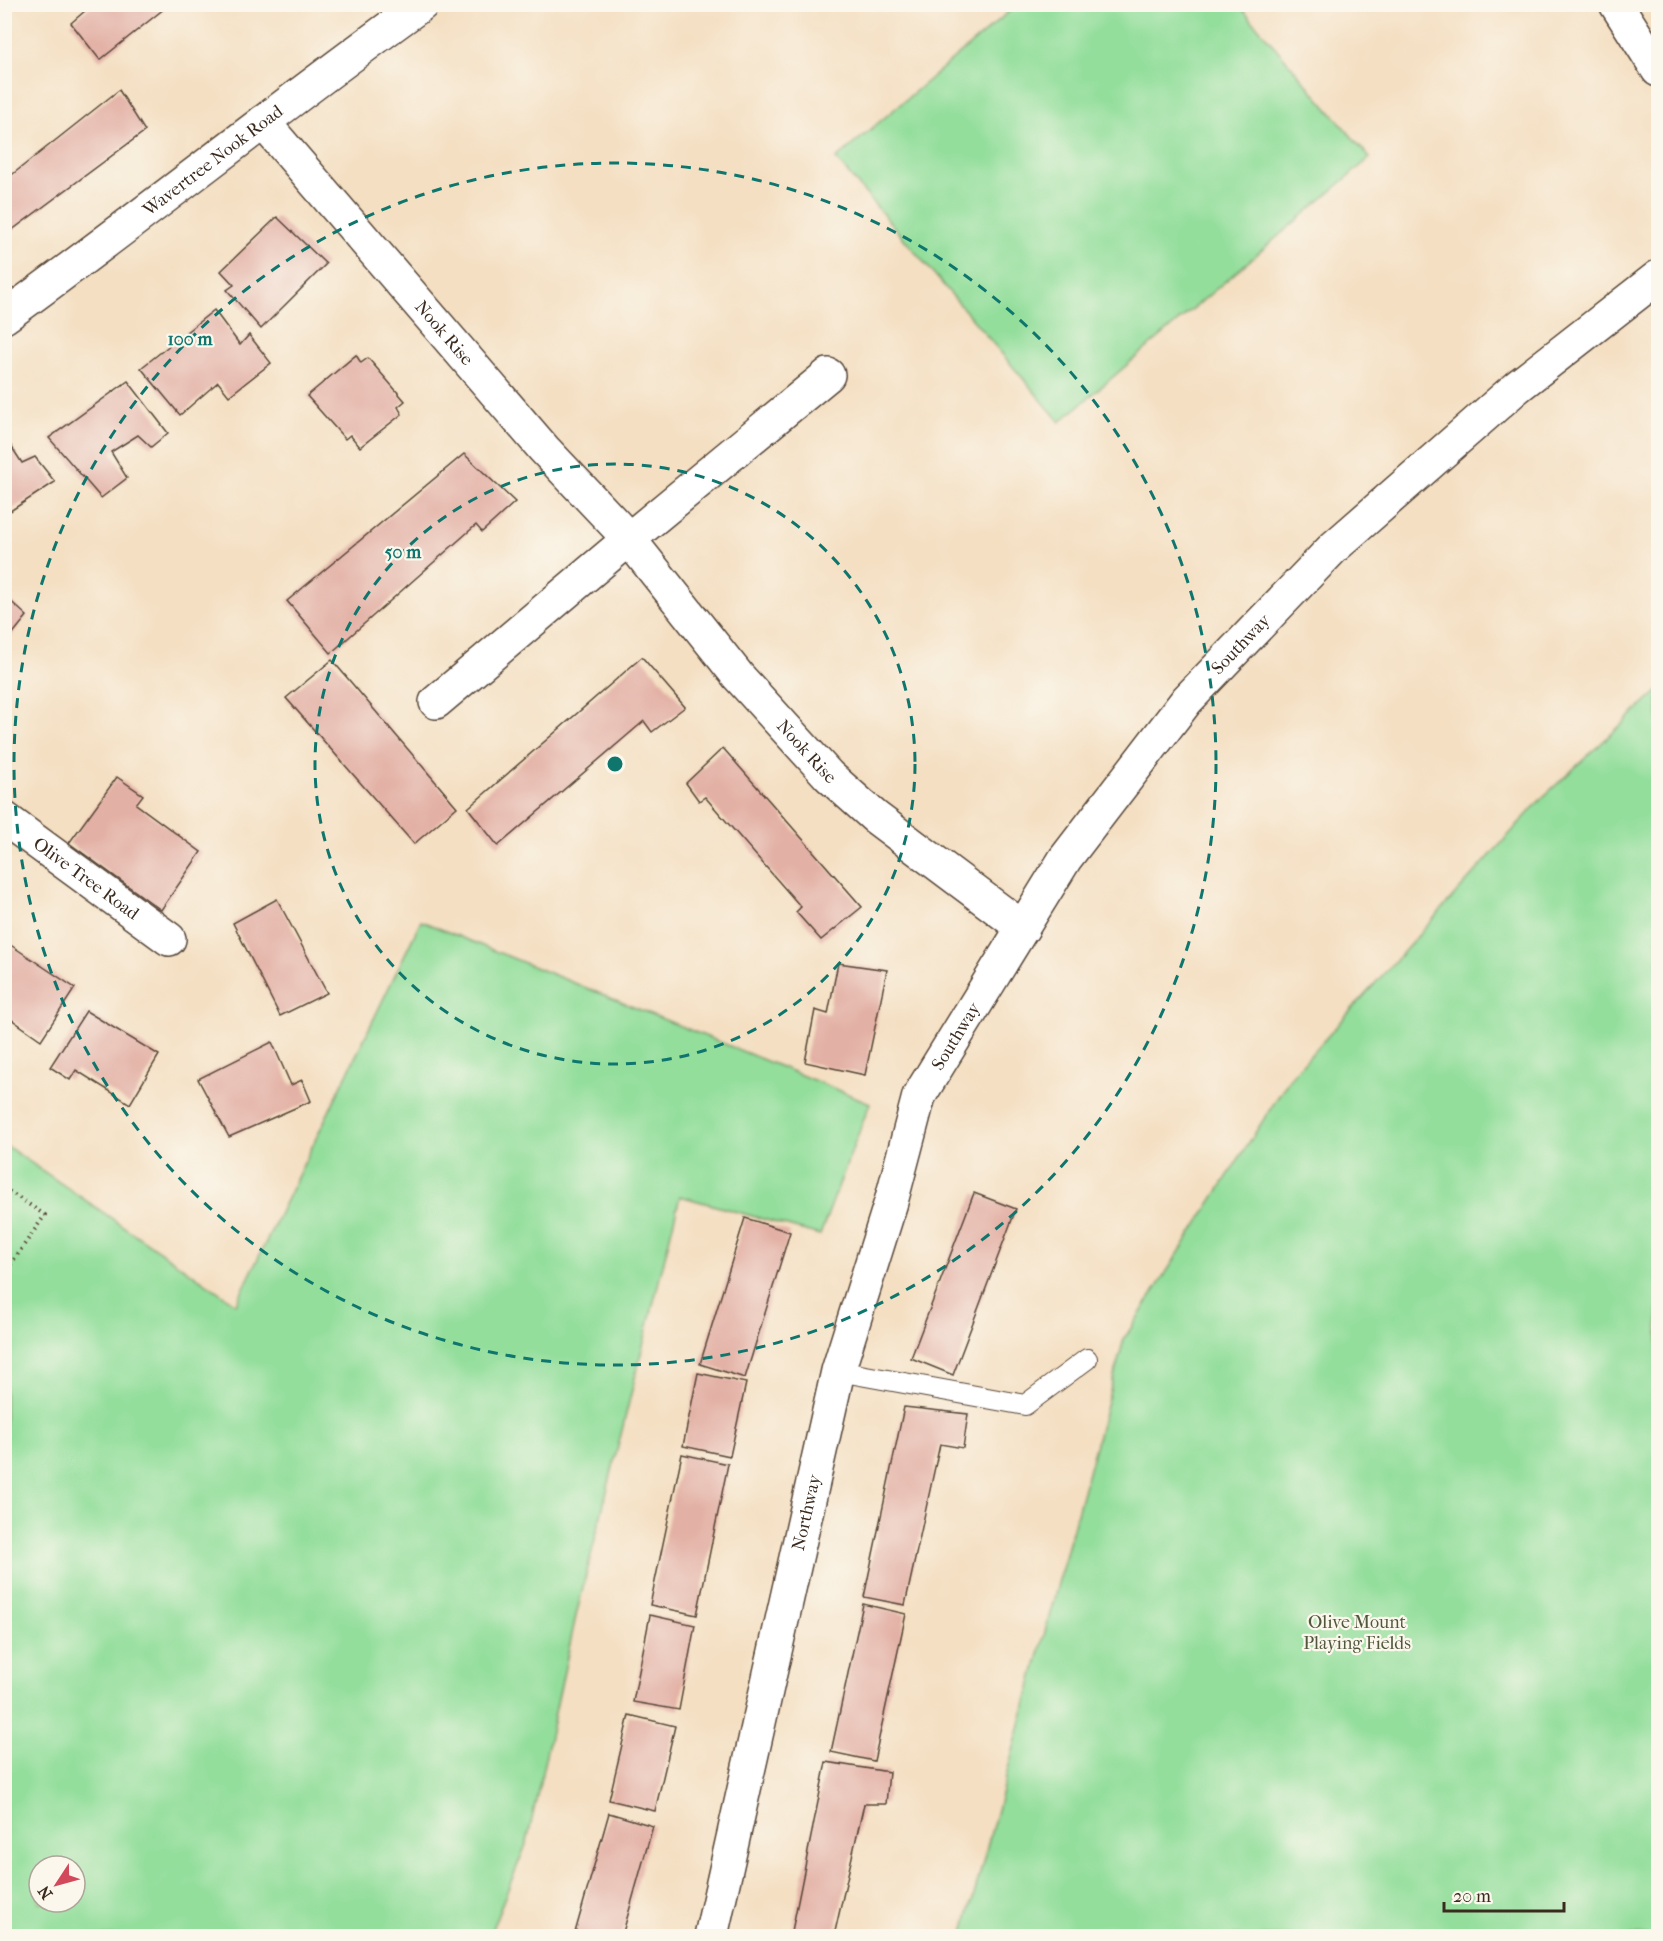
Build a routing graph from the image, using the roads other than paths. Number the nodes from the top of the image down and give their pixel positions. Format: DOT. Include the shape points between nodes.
graph roads {
  1 [pos="422,4"];
  2 [pos="1616,4"];
  3 [pos="1659,70"];
  4 [pos="263,122"];
  5 [pos="1659,277"];
  6 [pos="4,317"];
  7 [pos="828,375"];
  8 [pos="629,539"];
  9 [pos="436,702"];
  10 [pos="4,818"];
  11 [pos="1023,928"];
  12 [pos="169,939"];
  13 [pos="919,1096"];
  14 [pos="1087,1359"];
  15 [pos="838,1371"];
  16 [pos="711,1936"];
  1 -- 4 [label="street, Wavertree Nook Road"];
  2 -- 3 [label="street"];
  4 -- 6 [label="street, Wavertree Nook Road"];
  4 -- 8 [label="street, Nook Rise" via="544,449"];
  5 -- 11 [label="street, Southway" via="1517,387 1333,548 1187,700 1065,859"];
  7 -- 8 [label="street"];
  8 -- 9 [label="street"];
  8 -- 11 [label="street, Nook Rise" via="738,676 829,776 875,817"];
  10 -- 12 [label="street, Olive Tree Road"];
  11 -- 13 [label="street, Southway"];
  13 -- 15 [label="street, Northway" via="891,1202"];
  14 -- 15 [label="lane" via="1025,1405"];
  15 -- 16 [label="street, Northway"];
}
